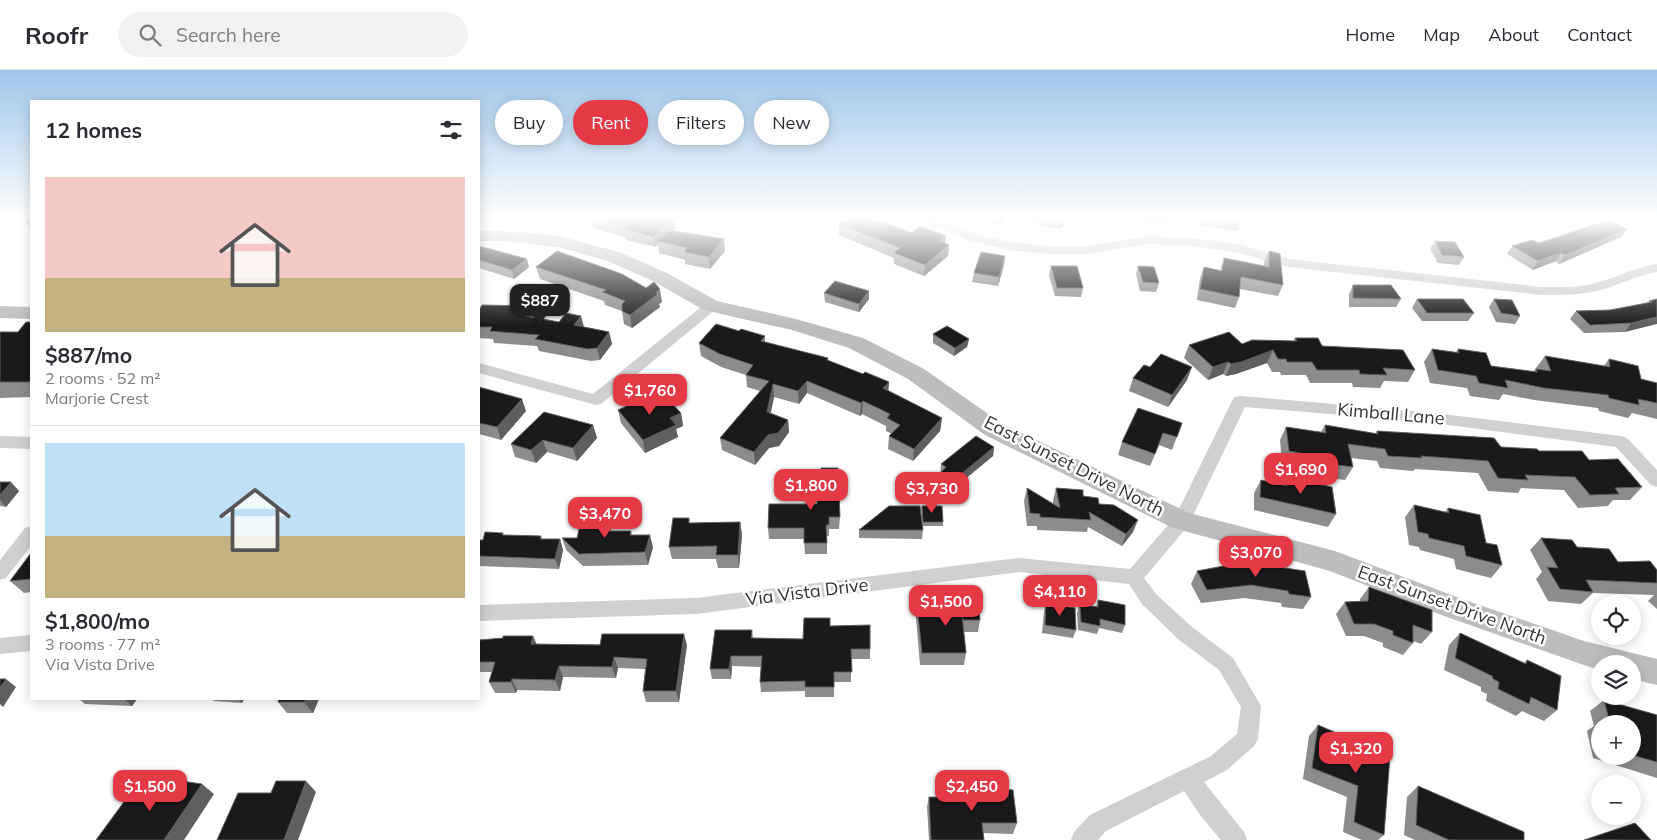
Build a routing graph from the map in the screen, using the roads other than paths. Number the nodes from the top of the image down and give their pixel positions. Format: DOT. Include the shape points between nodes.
graph roads {
  1 [pos="604,254"];
  2 [pos="1258,254"];
  3 [pos="1657,268"];
  4 [pos="711,306"];
  5 [pos="0,312"];
  6 [pos="30,313"];
  7 [pos="480,368"];
  8 [pos="0,442"];
  9 [pos="30,443"];
  10 [pos="1657,481"];
  11 [pos="1182,521"];
  12 [pos="30,534"];
  13 [pos="0,573"];
  14 [pos="1134,577"];
  15 [pos="480,612"];
  16 [pos="30,643"];
  17 [pos="0,646"];
  18 [pos="1591,655"];
  19 [pos="1641,668"];
  20 [pos="1657,672"];
  21 [pos="1188,778"];
  22 [pos="1082,840"];
  23 [pos="1236,840"];
  1 -- 4 [label="street, East Sunset Drive North" via="660,278"];
  2 -- 3 [label="street" via="1289,263 1541,291 1598,287"];
  4 -- 7 [label="street" via="596,400"];
  4 -- 11 [label="street, East Sunset Drive North" via="796,325 856,343 916,374 994,429"];
  5 -- 6 [label="street"];
  8 -- 9 [label="street"];
  10 -- 11 [label="street, Kimball Lane" via="1621,442 1426,417 1240,401"];
  11 -- 14 [label="street"];
  11 -- 18 [label="street, East Sunset Drive North" via="1335,562 1454,608"];
  12 -- 13 [label="street"];
  14 -- 15 [label="street, Via Vista Drive" via="1019,565 696,606"];
  14 -- 21 [label="street" via="1149,599 1185,633 1226,664 1251,706 1247,739 1218,763"];
  16 -- 17 [label="street"];
  19 -- 20 [label="street"];
  21 -- 22 [label="street" via="1098,823"];
  21 -- 23 [label="street"];
}
